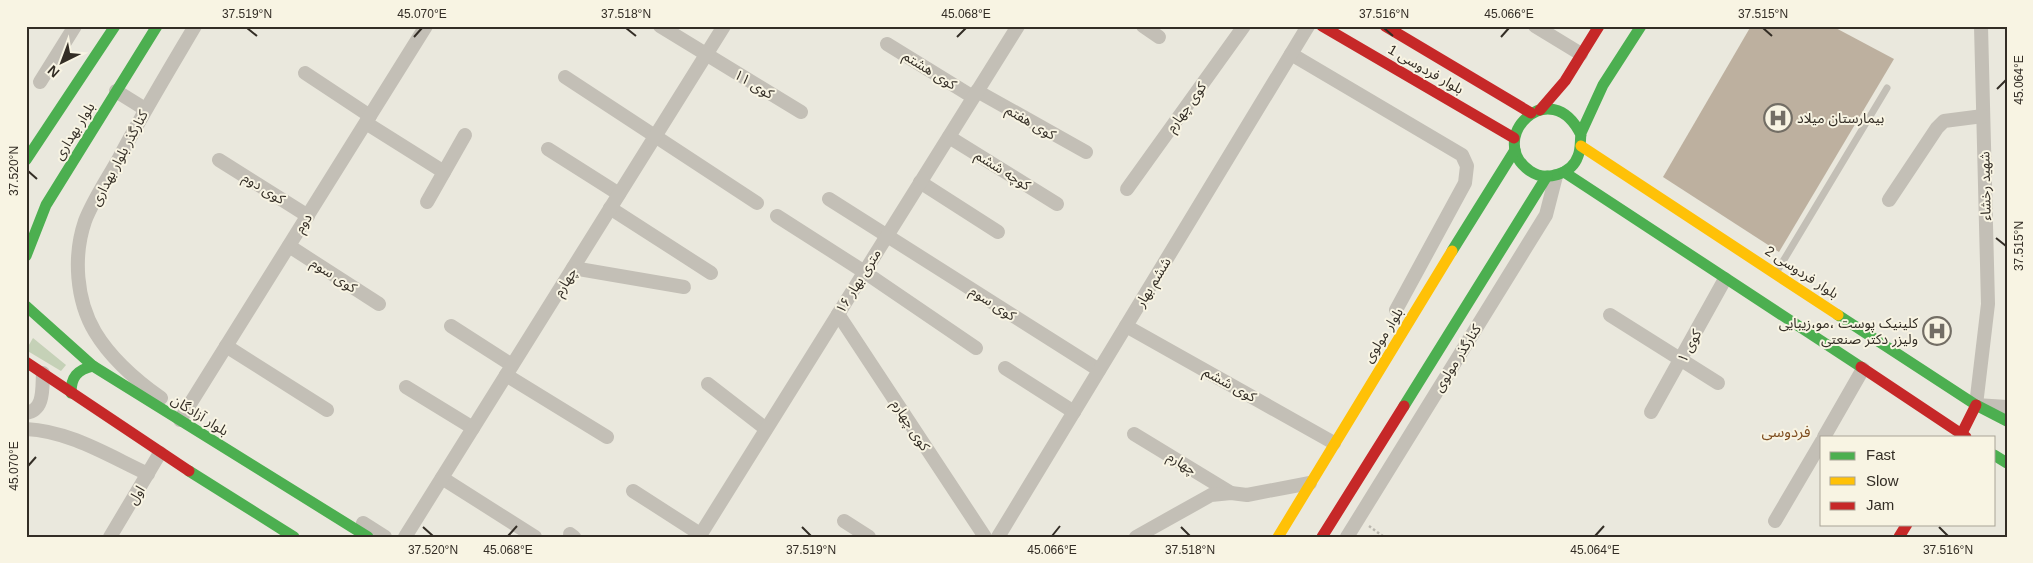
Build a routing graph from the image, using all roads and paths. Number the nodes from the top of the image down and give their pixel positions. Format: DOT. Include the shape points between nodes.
graph roads {
  1 [pos="75,26"];
  2 [pos="115,26"];
  3 [pos="158,26"];
  4 [pos="194,26"];
  5 [pos="426,26"];
  6 [pos="660,26"];
  7 [pos="724,26"];
  8 [pos="1018,26"];
  9 [pos="1143,26"];
  10 [pos="1244,26"];
  11 [pos="1308,26"];
  12 [pos="1322,26"];
  13 [pos="1384,26"];
  14 [pos="1535,26"];
  15 [pos="1599,26"];
  16 [pos="1640,26"];
  17 [pos="1981,26"];
  18 [pos="1159,37"];
  19 [pos="887,44"];
  20 [pos="1291,54"];
  21 [pos="1581,54"];
  22 [pos="706,55"];
  23 [pos="304,73"];
  24 [pos="565,77"];
  25 [pos="40,82"];
  26 [pos="1887,88"];
  27 [pos="116,91"];
  28 [pos="975,94"];
  29 [pos="145,109"];
  30 [pos="1536,111"];
  31 [pos="801,112"];
  32 [pos="1983,116"];
  33 [pos="368,119"];
  34 [pos="465,135"];
  35 [pos="656,136"];
  36 [pos="948,137"];
  37 [pos="1514,138"];
  38 [pos="1581,141"];
  39 [pos="548,149"];
  40 [pos="1515,150"];
  41 [pos="1086,152"];
  42 [pos="26,160"];
  43 [pos="219,160"];
  44 [pos="444,172"];
  45 [pos="1555,175"];
  46 [pos="920,182"];
  47 [pos="1127,189"];
  48 [pos="619,194"];
  49 [pos="830,198"];
  50 [pos="1889,200"];
  51 [pos="427,202"];
  52 [pos="757,203"];
  53 [pos="1057,204"];
  54 [pos="46,205"];
  55 [pos="610,208"];
  56 [pos="31,214"];
  57 [pos="308,216"];
  58 [pos="777,216"];
  59 [pos="998,232"];
  60 [pos="887,235"];
  61 [pos="289,246"];
  62 [pos="26,256"];
  63 [pos="573,268"];
  64 [pos="863,271"];
  65 [pos="712,273"];
  66 [pos="1776,274"];
  67 [pos="1725,279"];
  68 [pos="684,286"];
  69 [pos="379,304"];
  70 [pos="26,306"];
  71 [pos="1396,310"];
  72 [pos="838,314"];
  73 [pos="1610,315"];
  74 [pos="451,326"];
  75 [pos="1126,326"];
  76 [pos="226,346"];
  77 [pos="976,348"];
  78 [pos="1682,360"];
  79 [pos="26,362"];
  80 [pos="93,366"];
  81 [pos="1006,368"];
  82 [pos="1863,369"];
  83 [pos="509,370"];
  84 [pos="1099,370"];
  85 [pos="43,374"];
  86 [pos="1718,383"];
  87 [pos="708,384"];
  88 [pos="406,387"];
  89 [pos="71,393"];
  90 [pos="1976,405"];
  91 [pos="2007,407"];
  92 [pos="327,410"];
  93 [pos="1074,412"];
  94 [pos="1652,412"];
  95 [pos="26,413"];
  96 [pos="182,417"];
  97 [pos="2007,421"];
  98 [pos="473,428"];
  99 [pos="26,429"];
  100 [pos="766,429"];
  101 [pos="1134,434"];
  102 [pos="1825,436"];
  103 [pos="1963,436"];
  104 [pos="607,437"];
  105 [pos="1334,443"];
  106 [pos="1820,444"];
  107 [pos="160,453"];
  108 [pos="1996,456"];
  109 [pos="2007,463"];
  110 [pos="148,474"];
  111 [pos="442,478"];
  112 [pos="1310,484"];
  113 [pos="633,491"];
  114 [pos="1230,493"];
  115 [pos="844,521"];
  116 [pos="1775,522"];
  117 [pos="1906,526"];
  118 [pos="699,535"];
  119 [pos="110,537"];
  120 [pos="294,537"];
  121 [pos="368,537"];
  122 [pos="385,537"];
  123 [pos="405,537"];
  124 [pos="535,537"];
  125 [pos="869,537"];
  126 [pos="985,537"];
  127 [pos="998,537"];
  128 [pos="1136,537"];
  129 [pos="1278,537"];
  130 [pos="1322,537"];
  131 [pos="1347,537"];
  132 [pos="1899,537"];
  1 -- 25 [label="street"];
  2 -- 42 [label="main road, بلوار بهداری"];
  3 -- 27 [label="main road, بلوار بهداری"];
  4 -- 29 [label="street, کنارگذر بلوار بهداری"];
  5 -- 33 [label="street, دوم"];
  6 -- 22 [label="street, کوی ۱۱"];
  7 -- 22 [label="street, چهارم"];
  8 -- 28 [label="street, ۱۶ متری بهار"];
  9 -- 18 [label="street"];
  10 -- 47 [label="street, کوی چهارم"];
  11 -- 20 [label="street, ششم بهار"];
  12 -- 37 [label="main road, بلوار فردوسی 1"];
  13 -- 30 [label="main road, بلوار فردوسی 1"];
  14 -- 21 [label="street"];
  15 -- 21 [label="main road"];
  16 -- 38 [label="main road" via="1594,103"];
  17 -- 32 [label="street, شهید رخشاء"];
  19 -- 28 [label="street, کوی هشتم"];
  20 -- 71 [label="street" via="1462,155 1467,166 1465,183"];
  20 -- 75 [label="street, ششم بهار"];
  21 -- 30 [label="main road" via="1565,81"];
  22 -- 31 [label="street, کوی ۱۱"];
  22 -- 35 [label="street, چهارم"];
  23 -- 33 [label="street"];
  24 -- 35 [label="street"];
  26 -- 66 [label="lane"];
  27 -- 29 [label="street"];
  27 -- 54 [label="main road, بلوار بهداری"];
  28 -- 36 [label="street, ۱۶ متری بهار"];
  28 -- 41 [label="street, کوی هفتم"];
  29 -- 96 [label="street, کنارگذر بلوار بهداری" via="86,220 80,241 78,270 82,300 95,331 136,378"];
  30 -- 37 [label="main road" via="1520,123"];
  30 -- 38 [label="main road" via="1548,109 1565,114 1578,127"];
  32 -- 50 [label="street" via="1940,124"];
  32 -- 90 [label="street, شهید رخشاء" via="1988,304"];
  33 -- 44 [label="street"];
  33 -- 57 [label="street, دوم"];
  34 -- 44 [label="street"];
  35 -- 48 [label="street, چهارم"];
  35 -- 52 [label="street"];
  36 -- 46 [label="street, ۱۶ متری بهار"];
  36 -- 53 [label="street, کوچه ششم"];
  37 -- 40 [label="main road"];
  38 -- 45 [label="main road" via="1576,162"];
  38 -- 66 [label="main road, بلوار فردوسی 2"];
  39 -- 48 [label="street"];
  40 -- 45 [label="main road" via="1518,159 1530,172"];
  40 -- 105 [label="main road, بلوار مولوی"];
  43 -- 57 [label="street, کوی دوم"];
  44 -- 51 [label="street"];
  45 -- 67 [label="main road"];
  45 -- 130 [label="main road"];
  45 -- 131 [label="street, کنارگذر مولوی" via="1546,214"];
  46 -- 59 [label="street"];
  46 -- 60 [label="street, ۱۶ متری بهار"];
  48 -- 55 [label="street, چهارم"];
  49 -- 60 [label="street, کوی سوم"];
  54 -- 56 [label="main road"];
  54 -- 62 [label="main road, بلوار بهداری"];
  55 -- 63 [label="street, چهارم"];
  55 -- 65 [label="street"];
  57 -- 61 [label="street, دوم"];
  58 -- 64 [label="street"];
  60 -- 64 [label="street, ۱۶ متری بهار"];
  60 -- 84 [label="street, کوی سوم"];
  61 -- 69 [label="street, کوی سوم"];
  61 -- 76 [label="street, دوم"];
  63 -- 68 [label="street"];
  63 -- 83 [label="street, چهارم"];
  64 -- 72 [label="street, ۱۶ متری بهار"];
  64 -- 77 [label="street"];
  66 -- 90 [label="main road, بلوار فردوسی 2"];
  67 -- 78 [label="street, کوی ۱"];
  67 -- 82 [label="main road"];
  70 -- 80 [label="main road, بلوار آزادگان"];
  72 -- 100 [label="street, ۱۶ متری بهار"];
  72 -- 126 [label="street, کوی چهارم"];
  73 -- 78 [label="street"];
  74 -- 83 [label="street"];
  75 -- 84 [label="street, ششم بهار"];
  75 -- 105 [label="street, کوی ششم"];
  76 -- 92 [label="street"];
  76 -- 96 [label="street, دوم"];
  78 -- 86 [label="street"];
  78 -- 94 [label="street, کوی ۱"];
  79 -- 85 [label="main road"];
  80 -- 89 [label="main road" via="80,369 75,374"];
  80 -- 96 [label="main road, بلوار آزادگان"];
  81 -- 93 [label="street"];
  82 -- 102 [label="street"];
  82 -- 103 [label="main road"];
  83 -- 98 [label="street, چهارم"];
  83 -- 104 [label="street"];
  84 -- 93 [label="street, ششم بهار"];
  85 -- 89 [label="main road"];
  85 -- 95 [label="street" via="41,401"];
  87 -- 100 [label="street"];
  88 -- 98 [label="street"];
  89 -- 107 [label="main road"];
  90 -- 91 [label="street"];
  90 -- 97 [label="main road, بلوار فردوسی 2"];
  90 -- 103 [label="main road"];
  93 -- 127 [label="street, ششم بهار"];
  96 -- 121 [label="main road, بلوار آزادگان"];
  96 -- 122 [label="street, کنارگذر بلوار بهداری"];
  98 -- 111 [label="street, چهارم"];
  99 -- 110 [label="street" via="68,437"];
  100 -- 118 [label="street, ۱۶ متری بهار"];
  101 -- 114 [label="street, چهارم"];
  105 -- 112 [label="main road, بلوار مولوی"];
  106 -- 116 [label="street"];
  107 -- 110 [label="street, اول"];
  107 -- 120 [label="main road"];
  108 -- 109 [label="main road"];
  110 -- 119 [label="street, اول"];
  111 -- 123 [label="street, چهارم"];
  111 -- 124 [label="street"];
  112 -- 114 [label="street" via="1248,495"];
  112 -- 129 [label="main road, بلوار مولوی"];
  113 -- 118 [label="street"];
  114 -- 128 [label="street" via="1211,495"];
  115 -- 125 [label="street"];
  117 -- 132 [label="main road"];
}
